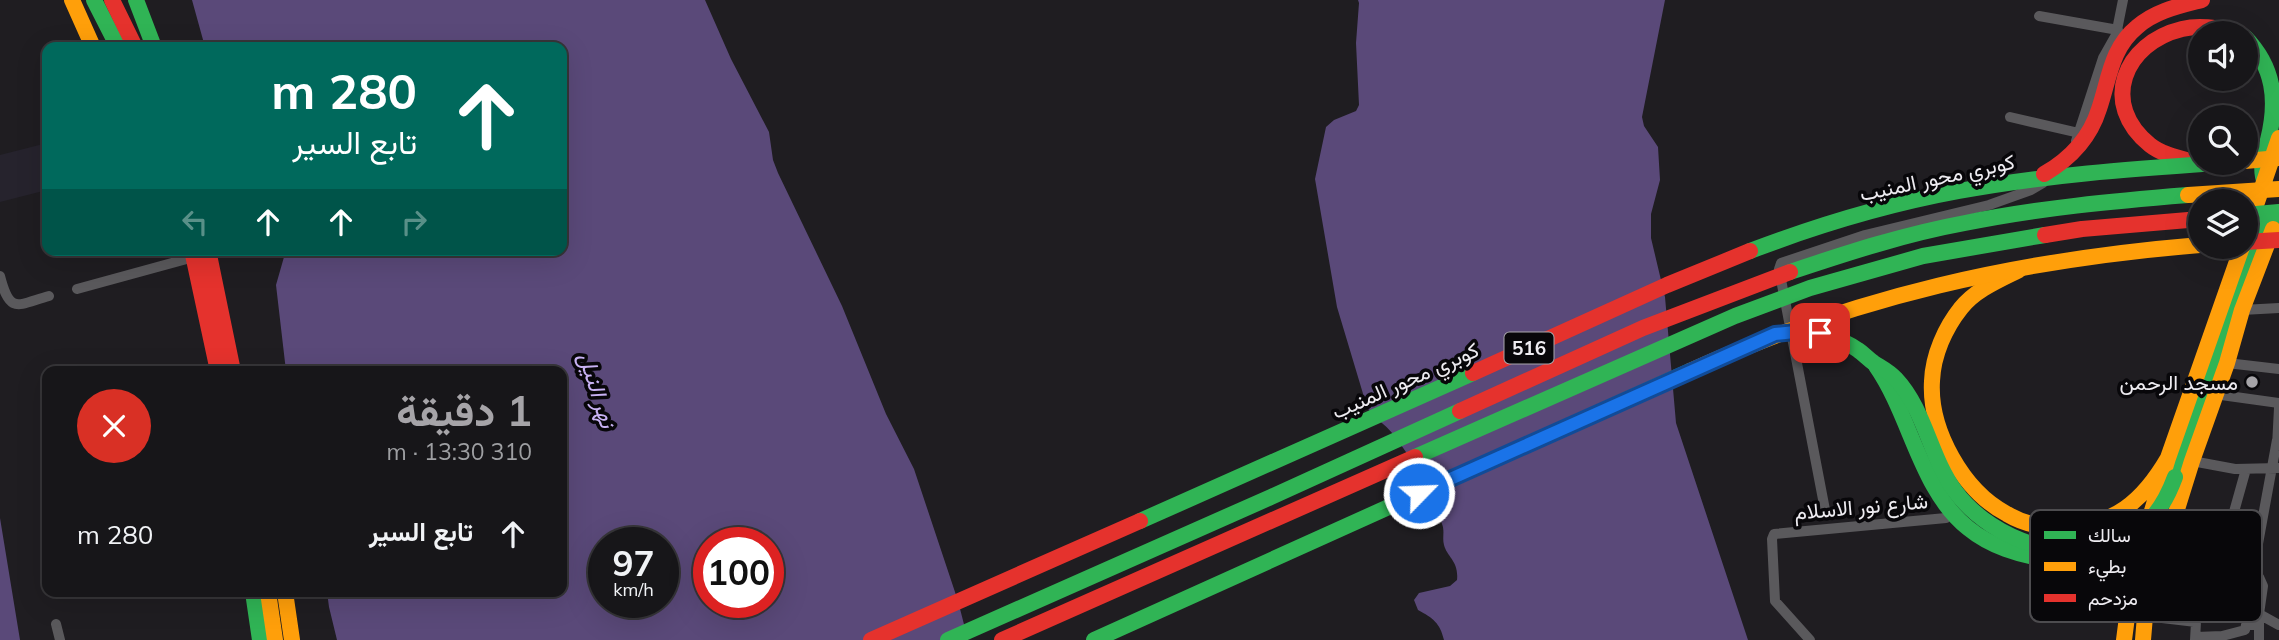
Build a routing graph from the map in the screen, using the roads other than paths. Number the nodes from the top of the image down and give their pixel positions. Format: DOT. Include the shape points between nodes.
graph roads {
  1 [pos="72,0"];
  2 [pos="94,0"];
  3 [pos="112,0"];
  4 [pos="136,0"];
  5 [pos="2123,0"];
  6 [pos="2202,0"];
  7 [pos="2039,16"];
  8 [pos="2211,21"];
  9 [pos="2118,30"];
  10 [pos="91,42"];
  11 [pos="115,42"];
  12 [pos="133,42"];
  13 [pos="152,42"];
  14 [pos="2258,53"];
  15 [pos="2010,117"];
  16 [pos="2080,133"];
  17 [pos="2279,138"];
  18 [pos="2279,158"];
  19 [pos="2188,160"];
  20 [pos="2258,160"];
  21 [pos="2188,165"];
  22 [pos="2036,178"];
  23 [pos="2272,186"];
  24 [pos="2258,213"];
  25 [pos="2279,213"];
  26 [pos="2258,214"];
  27 [pos="2188,220"];
  28 [pos="2258,239"];
  29 [pos="2279,240"];
  30 [pos="2188,246"];
  31 [pos="185,256"];
  32 [pos="199,256"];
  33 [pos="199,256"];
  34 [pos="2238,259"];
  35 [pos="2042,262"];
  36 [pos="0,276"];
  37 [pos="77,289"];
  38 [pos="49,296"];
  39 [pos="2279,308"];
  40 [pos="2242,310"];
  41 [pos="1775,334"];
  42 [pos="1873,362"];
  43 [pos="2227,363"];
  44 [pos="217,366"];
  45 [pos="232,366"];
  46 [pos="2279,369"];
  47 [pos="2214,394"];
  48 [pos="2279,406"];
  49 [pos="2168,458"];
  50 [pos="2192,461"];
  51 [pos="2275,468"];
  52 [pos="2246,469"];
  53 [pos="2124,510"];
  54 [pos="2153,510"];
  55 [pos="2159,510"];
  56 [pos="2177,510"];
  57 [pos="2235,510"];
  58 [pos="1826,515"];
  59 [pos="1946,518"];
  60 [pos="2030,524"];
  61 [pos="2262,526"];
  62 [pos="2030,543"];
  63 [pos="2030,556"];
  64 [pos="254,597"];
  65 [pos="269,597"];
  66 [pos="285,597"];
  67 [pos="2262,615"];
  68 [pos="2126,622"];
  69 [pos="2144,622"];
  70 [pos="2258,622"];
  71 [pos="56,624"];
  72 [pos="2258,625"];
  73 [pos="2279,625"];
  74 [pos="2195,638"];
  75 [pos="60,640"];
  76 [pos="260,640"];
  77 [pos="275,640"];
  78 [pos="292,640"];
  79 [pos="871,640"];
  80 [pos="948,640"];
  81 [pos="1002,640"];
  82 [pos="1094,640"];
  83 [pos="1810,640"];
  84 [pos="2123,640"];
  85 [pos="2143,640"];
  86 [pos="2259,640"];
  1 -- 10 [label="main road"];
  2 -- 11 [label="main road"];
  3 -- 12 [label="main road"];
  4 -- 13 [label="main road"];
  5 -- 9 [label="street"];
  6 -- 22 [label="main road, bridge" via="2175,6 2132,32 2111,64 2095,122 2085,140 2055,169"];
  7 -- 9 [label="street"];
  8 -- 19 [label="main road" via="2192,19 2153,31 2133,51 2122,77 2123,107 2138,134 2162,152"];
  9 -- 16 [label="street" via="2103,58"];
  14 -- 23 [label="main road" via="2274,90 2273,120 2261,170"];
  15 -- 16 [label="street"];
  16 -- 58 [label="street" via="2062,166 2031,190 1781,263"];
  17 -- 23 [label="main road"];
  18 -- 20 [label="main road, bridge"];
  21 -- 22 [label="main road, كوبري محور المنيب / 516, bridge"];
  22 -- 79 [label="main road, كوبري محور المنيب / 516, bridge" via="1876,209 1723,261"];
  23 -- 24 [label="main road"];
  23 -- 80 [label="main road, 516, bridge" via="2036,209 1921,232 1807,265 1650,324"];
  25 -- 26 [label="main road, bridge"];
  25 -- 40 [label="main road"];
  25 -- 55 [label="main road, bridge" via="2259,235 2175,477"];
  27 -- 81 [label="main road, 516, bridge" via="2082,229 1962,248 1810,288 1735,316"];
  28 -- 29 [label="main road, bridge"];
  30 -- 35 [label="main road, bridge"];
  31 -- 37 [label="street"];
  32 -- 44 [label="main road"];
  33 -- 45 [label="main road"];
  34 -- 49 [label="main road"];
  35 -- 41 [label="main road, bridge" via="1900,292"];
  35 -- 60 [label="main road, bridge" via="1989,286 1962,308 1936,352 1931,383 1944,442 1966,481 1999,511"];
  36 -- 38 [label="street" via="5,297 17,305"];
  39 -- 40 [label="street"];
  40 -- 43 [label="main road"];
  41 -- 42 [label="main road, bridge" via="1820,333 1849,344"];
  41 -- 82 [label="main road, bridge"];
  42 -- 62 [label="main road, bridge" via="1903,388 1955,493 1981,518"];
  42 -- 63 [label="main road" via="1890,387 1916,449 1950,510 1985,539"];
  43 -- 46 [label="street"];
  43 -- 47 [label="main road"];
  47 -- 48 [label="street"];
  47 -- 50 [label="main road"];
  48 -- 51 [label="street"];
  49 -- 53 [label="main road, bridge" via="2152,484"];
  49 -- 54 [label="main road"];
  50 -- 52 [label="street"];
  50 -- 56 [label="main road"];
  51 -- 52 [label="street"];
  51 -- 61 [label="street"];
  52 -- 57 [label="street"];
  59 -- 83 [label="street, شارع نور الاسلام" via="1774,534 1775,601"];
  64 -- 76 [label="main road"];
  65 -- 77 [label="main road"];
  66 -- 78 [label="main road"];
  67 -- 73 [label="street"];
  68 -- 84 [label="main road"];
  69 -- 85 [label="main road"];
  70 -- 72 [label="street"];
  71 -- 75 [label="street"];
  72 -- 74 [label="street"];
  72 -- 86 [label="street"];
}
